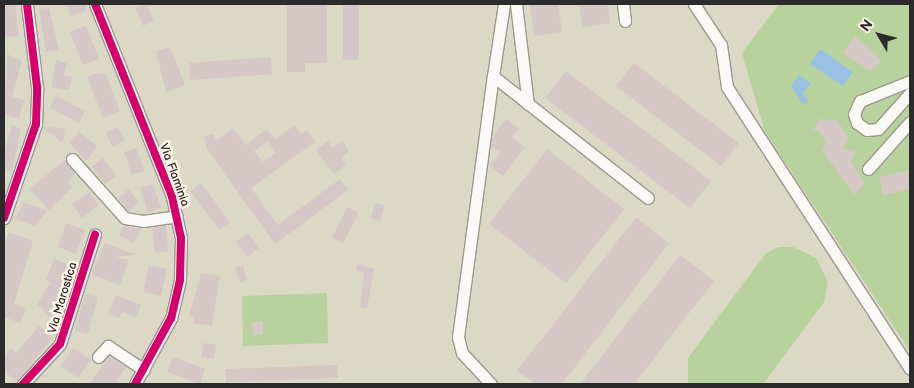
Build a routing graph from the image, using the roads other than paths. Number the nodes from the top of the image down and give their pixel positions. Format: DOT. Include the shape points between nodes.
graph roads {
  1 [pos="27,4"];
  2 [pos="95,4"];
  3 [pos="504,4"];
  4 [pos="623,4"];
  5 [pos="694,4"];
  6 [pos="517,5"];
  7 [pos="625,21"];
  8 [pos="493,76"];
  9 [pos="910,81"];
  10 [pos="910,94"];
  11 [pos="528,104"];
  12 [pos="910,122"];
  13 [pos="72,159"];
  14 [pos="868,169"];
  15 [pos="648,198"];
  16 [pos="177,216"];
  17 [pos="4,218"];
  18 [pos="95,234"];
  19 [pos="98,357"];
  20 [pos="910,369"];
  21 [pos="144,370"];
  22 [pos="23,384"];
  23 [pos="135,384"];
  24 [pos="491,384"];
  1 -- 17 [label="street" via="37,87 36,124"];
  2 -- 16 [label="street, Via Flaminia"];
  3 -- 6 [label="street"];
  3 -- 8 [label="street"];
  4 -- 7 [label="street"];
  5 -- 20 [label="street" via="721,45 727,87"];
  6 -- 11 [label="street"];
  8 -- 11 [label="street"];
  8 -- 24 [label="street" via="458,338 462,353"];
  9 -- 10 [label="street" via="860,101 854,114 857,123 867,130 878,129"];
  11 -- 15 [label="street"];
  12 -- 14 [label="street"];
  13 -- 16 [label="street" via="126,218 138,222"];
  16 -- 21 [label="street, Via Flaminia" via="178,288 166,330"];
  18 -- 22 [label="street, Via Marostica" via="62,339"];
  19 -- 21 [label="street" via="108,346"];
  21 -- 23 [label="street, Via Flaminia"];
}
